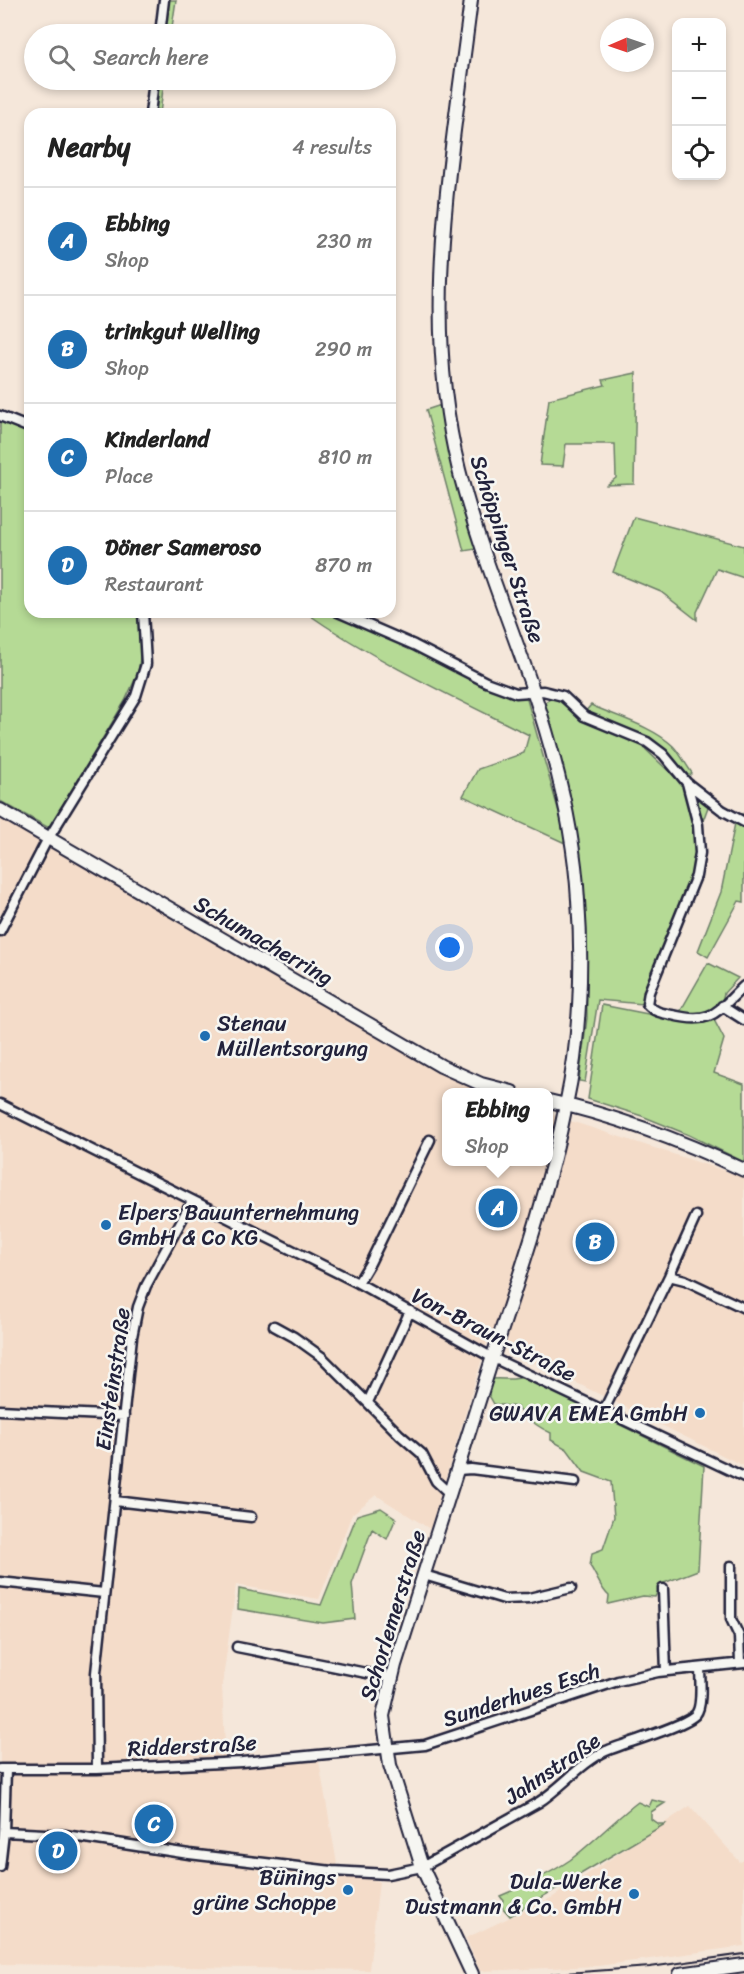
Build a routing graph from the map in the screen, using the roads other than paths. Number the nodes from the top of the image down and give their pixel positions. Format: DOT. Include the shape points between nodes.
graph roads {
  1 [pos="164,0"];
  2 [pos="471,0"];
  3 [pos="161,24"];
  4 [pos="153,90"];
  5 [pos="151,108"];
  6 [pos="0,416"];
  7 [pos="24,426"];
  8 [pos="143,618"];
  9 [pos="352,618"];
  10 [pos="534,692"];
  11 [pos="687,783"];
  12 [pos="0,810"];
  13 [pos="744,822"];
  14 [pos="49,839"];
  15 [pos="0,931"];
  16 [pos="744,986"];
  17 [pos="722,1006"];
  18 [pos="744,1020"];
  19 [pos="496,1088"];
  20 [pos="553,1102"];
  21 [pos="0,1104"];
  22 [pos="566,1105"];
  23 [pos="430,1140"];
  24 [pos="553,1156"];
  25 [pos="550,1166"];
  26 [pos="744,1170"];
  27 [pos="192,1201"];
  28 [pos="696,1216"];
  29 [pos="669,1276"];
  30 [pos="358,1283"];
  31 [pos="744,1308"];
  32 [pos="410,1311"];
  33 [pos="274,1326"];
  34 [pos="493,1358"];
  35 [pos="368,1402"];
  36 [pos="0,1410"];
  37 [pos="604,1410"];
  38 [pos="124,1416"];
  39 [pos="458,1470"];
  40 [pos="744,1477"];
  41 [pos="575,1482"];
  42 [pos="450,1494"];
  43 [pos="115,1501"];
  44 [pos="251,1517"];
  45 [pos="731,1566"];
  46 [pos="424,1575"];
  47 [pos="0,1582"];
  48 [pos="571,1588"];
  49 [pos="663,1589"];
  50 [pos="104,1593"];
  51 [pos="237,1647"];
  52 [pos="742,1663"];
  53 [pos="700,1668"];
  54 [pos="666,1671"];
  55 [pos="391,1678"];
  56 [pos="386,1749"];
  57 [pos="3,1769"];
  58 [pos="97,1769"];
  59 [pos="4,1832"];
  60 [pos="0,1867"];
  61 [pos="422,1867"];
  62 [pos="744,1965"];
  63 [pos="472,1974"];
  64 [pos="680,1974"];
  1 -- 3 [label="street"];
  2 -- 10 [label="main road, Schöppinger Straße" via="443,224 442,361 451,433 462,480"];
  4 -- 5 [label="street"];
  6 -- 7 [label="street"];
  8 -- 14 [label="street" via="146,664 136,696"];
  9 -- 10 [label="street" via="486,682 516,693"];
  10 -- 11 [label="street" via="559,694 584,716 647,742 663,754"];
  10 -- 22 [label="main road, Schöppinger Straße" via="561,783 578,899 578,992"];
  11 -- 13 [label="street"];
  11 -- 17 [label="street" via="698,825 700,853 696,876 647,1004 652,1011 702,1020 713,1016"];
  12 -- 14 [label="main road, Schumacherring"];
  14 -- 15 [label="street"];
  14 -- 19 [label="main road, Schumacherring" via="441,1066"];
  16 -- 17 [label="street"];
  17 -- 18 [label="street"];
  20 -- 22 [label="main road"];
  21 -- 27 [label="street, Von-Braun-Straße"];
  22 -- 24 [label="main road, Schorlemerstraße"];
  22 -- 26 [label="main road" via="639,1125"];
  23 -- 30 [label="street"];
  25 -- 34 [label="main road, Schorlemerstraße"];
  27 -- 30 [label="street, Von-Braun-Straße"];
  27 -- 38 [label="street, Einsteinstraße" via="138,1307"];
  28 -- 29 [label="street"];
  29 -- 31 [label="street"];
  29 -- 37 [label="street"];
  30 -- 32 [label="street, Von-Braun-Straße"];
  32 -- 34 [label="street, Von-Braun-Straße"];
  32 -- 35 [label="street"];
  33 -- 35 [label="street" via="322,1357"];
  34 -- 37 [label="street, Von-Braun-Straße"];
  34 -- 39 [label="main road, Schorlemerstraße"];
  35 -- 42 [label="street" via="422,1454 436,1481"];
  36 -- 38 [label="street"];
  37 -- 40 [label="street, Von-Braun-Straße"];
  38 -- 43 [label="street, Einsteinstraße"];
  39 -- 41 [label="street"];
  39 -- 42 [label="main road, Schorlemerstraße"];
  42 -- 46 [label="main road, Schorlemerstraße"];
  43 -- 44 [label="street"];
  43 -- 50 [label="street, Einsteinstraße"];
  45 -- 52 [label="street, Sunderhues Esch" via="732,1619 739,1636"];
  46 -- 48 [label="street" via="504,1599"];
  46 -- 55 [label="main road, Schorlemerstraße"];
  47 -- 50 [label="street"];
  49 -- 54 [label="street"];
  50 -- 58 [label="street, Einsteinstraße" via="96,1673"];
  51 -- 55 [label="street"];
  52 -- 53 [label="street, Sunderhues Esch"];
  53 -- 54 [label="street, Sunderhues Esch"];
  53 -- 61 [label="street, Jahnstraße" via="699,1710 695,1715 598,1755 539,1802"];
  54 -- 56 [label="street, Sunderhues Esch" via="601,1686 425,1745"];
  55 -- 56 [label="main road, Schorlemerstraße" via="383,1716"];
  56 -- 58 [label="street, Ridderstraße" via="242,1762"];
  56 -- 61 [label="main road, Schorlemerstraße"];
  57 -- 58 [label="street, Ridderstraße"];
  57 -- 59 [label="street"];
  59 -- 60 [label="street"];
  59 -- 61 [label="street" via="65,1835 332,1871 388,1874"];
  61 -- 63 [label="main road, Schorlemerstraße"];
  62 -- 64 [label="main road"];
}
